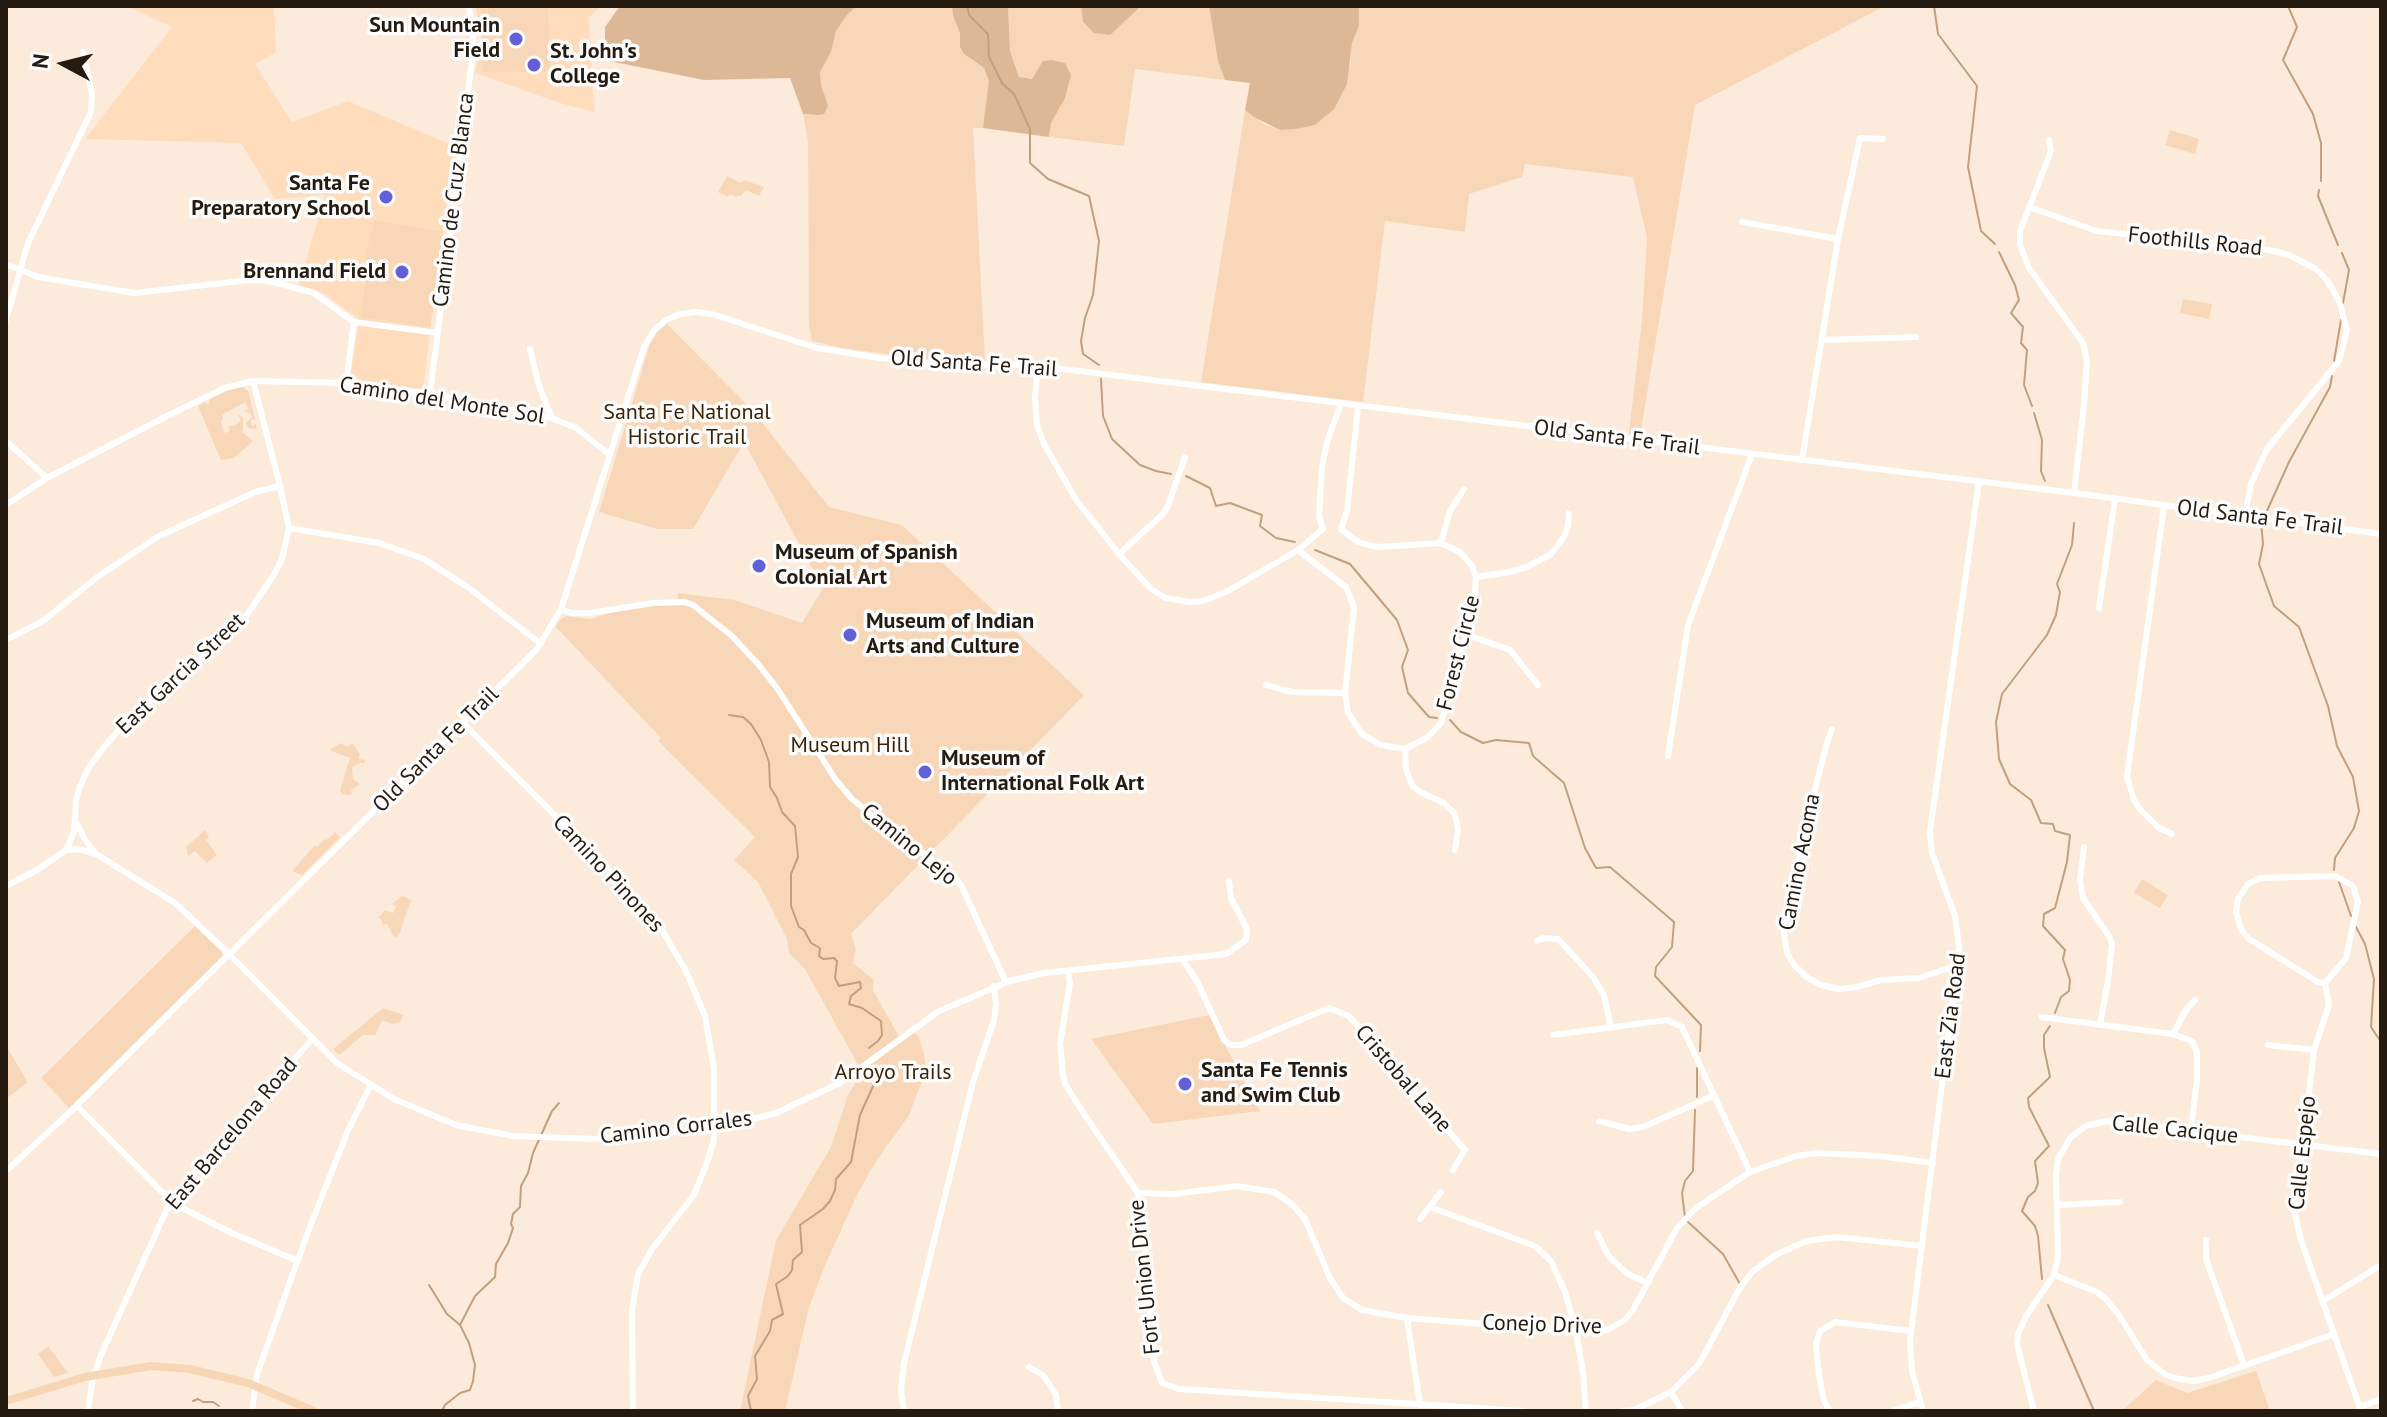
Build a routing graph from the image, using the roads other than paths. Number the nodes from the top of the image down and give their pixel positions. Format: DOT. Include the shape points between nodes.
graph roads {
  1 [pos="468,6"];
  2 [pos="83,52"];
  3 [pos="1883,139"];
  4 [pos="2049,140"];
  5 [pos="2029,207"];
  6 [pos="1742,222"];
  7 [pos="1838,239"];
  8 [pos="6,264"];
  9 [pos="20,269"];
  10 [pos="6,320"];
  11 [pos="354,322"];
  12 [pos="438,333"];
  13 [pos="1916,337"];
  14 [pos="1823,340"];
  15 [pos="530,349"];
  16 [pos="1038,366"];
  17 [pos="253,381"];
  18 [pos="346,383"];
  19 [pos="430,394"];
  20 [pos="1341,404"];
  21 [pos="1358,407"];
  22 [pos="552,418"];
  23 [pos="6,441"];
  24 [pos="1752,454"];
  25 [pos="610,455"];
  26 [pos="1185,457"];
  27 [pos="1802,460"];
  28 [pos="47,478"];
  29 [pos="1979,481"];
  30 [pos="280,486"];
  31 [pos="1464,489"];
  32 [pos="2074,493"];
  33 [pos="2115,499"];
  34 [pos="6,505"];
  35 [pos="2164,506"];
  36 [pos="1569,513"];
  37 [pos="2245,515"];
  38 [pos="289,528"];
  39 [pos="1323,529"];
  40 [pos="1341,529"];
  41 [pos="2381,534"];
  42 [pos="1441,543"];
  43 [pos="1298,550"];
  44 [pos="1119,554"];
  45 [pos="1476,577"];
  46 [pos="2099,608"];
  47 [pos="561,609"];
  48 [pos="1468,635"];
  49 [pos="6,640"];
  50 [pos="541,644"];
  51 [pos="1266,685"];
  52 [pos="1538,685"];
  53 [pos="1345,693"];
  54 [pos="463,723"];
  55 [pos="1832,729"];
  56 [pos="1405,749"];
  57 [pos="1668,756"];
  58 [pos="76,820"];
  59 [pos="2172,834"];
  60 [pos="2084,847"];
  61 [pos="66,850"];
  62 [pos="1455,850"];
  63 [pos="96,854"];
  64 [pos="1229,881"];
  65 [pos="6,886"];
  66 [pos="1537,941"];
  67 [pos="229,954"];
  68 [pos="1183,960"];
  69 [pos="1958,965"];
  70 [pos="1068,971"];
  71 [pos="1006,982"];
  72 [pos="2325,983"];
  73 [pos="994,986"];
  74 [pos="2195,1000"];
  75 [pos="2041,1017"];
  76 [pos="2100,1025"];
  77 [pos="1611,1028"];
  78 [pos="2173,1034"];
  79 [pos="1553,1035"];
  80 [pos="313,1038"];
  81 [pos="2268,1045"];
  82 [pos="2314,1050"];
  83 [pos="371,1085"];
  84 [pos="1715,1095"];
  85 [pos="77,1106"];
  86 [pos="1599,1121"];
  87 [pos="715,1127"];
  88 [pos="2191,1130"];
  89 [pos="2303,1144"];
  90 [pos="2381,1154"];
  91 [pos="1933,1163"];
  92 [pos="1453,1170"];
  93 [pos="6,1171"];
  94 [pos="1750,1172"];
  95 [pos="1441,1192"];
  96 [pos="1138,1193"];
  97 [pos="171,1200"];
  98 [pos="2120,1202"];
  99 [pos="2057,1205"];
  100 [pos="1430,1207"];
  101 [pos="1420,1219"];
  102 [pos="1597,1233"];
  103 [pos="2206,1240"];
  104 [pos="1922,1246"];
  105 [pos="298,1261"];
  106 [pos="2381,1265"];
  107 [pos="2054,1275"];
  108 [pos="1647,1283"];
  109 [pos="2323,1301"];
  110 [pos="1407,1318"];
  111 [pos="1576,1331"];
  112 [pos="1911,1331"];
  113 [pos="2334,1334"];
  114 [pos="2244,1365"];
  115 [pos="1029,1367"];
  116 [pos="94,1376"];
  117 [pos="254,1387"];
  118 [pos="1671,1392"];
  119 [pos="2381,1399"];
  120 [pos="6,1401"];
  121 [pos="1920,1402"];
  122 [pos="1420,1405"];
  123 [pos="2361,1409"];
  124 [pos="88,1411"];
  125 [pos="252,1411"];
  126 [pos="314,1411"];
  127 [pos="633,1411"];
  128 [pos="904,1411"];
  129 [pos="1058,1411"];
  130 [pos="1525,1411"];
  131 [pos="1586,1411"];
  132 [pos="1623,1411"];
  133 [pos="1682,1411"];
  134 [pos="1830,1411"];
  135 [pos="1892,1411"];
  136 [pos="1923,1411"];
  137 [pos="2034,1411"];
  1 -- 12 [label="street, Camino de Cruz Blanca" via="473,52"];
  2 -- 9 [label="street" via="91,112 35,226"];
  3 -- 7 [label="street" via="1860,138"];
  4 -- 5 [label="street" via="2051,151"];
  5 -- 32 [label="street" via="2020,245 2029,268 2083,343 2087,361"];
  5 -- 37 [label="street, Foothills Road" via="2097,231 2270,250 2316,269 2327,280 2347,330 2339,361 2267,449 2251,484"];
  6 -- 7 [label="street"];
  7 -- 14 [label="street"];
  8 -- 9 [label="street"];
  9 -- 10 [label="street"];
  9 -- 11 [label="street" via="38,277 134,293 269,281 314,293"];
  11 -- 12 [label="street"];
  11 -- 18 [label="street"];
  12 -- 19 [label="street, Camino de Cruz Blanca"];
  13 -- 14 [label="street"];
  14 -- 27 [label="street"];
  15 -- 22 [label="street"];
  16 -- 20 [label="street, Old Santa Fe Trail"];
  16 -- 25 [label="street, Old Santa Fe Trail" via="950,366 852,354 793,342 712,314 680,314 655,329 644,347"];
  16 -- 44 [label="street" via="1037,425 1044,444 1077,501"];
  17 -- 18 [label="street, Camino del Monte Sol"];
  17 -- 28 [label="street, Camino del Monte Sol" via="225,388"];
  17 -- 30 [label="street, East Garcia Street"];
  18 -- 19 [label="street, Camino del Monte Sol"];
  19 -- 22 [label="street, Camino del Monte Sol"];
  20 -- 21 [label="street, Old Santa Fe Trail"];
  20 -- 39 [label="street" via="1322,467"];
  21 -- 24 [label="street, Old Santa Fe Trail"];
  21 -- 40 [label="street"];
  22 -- 25 [label="street, Camino del Monte Sol" via="576,428"];
  23 -- 28 [label="street"];
  24 -- 27 [label="street, Old Santa Fe Trail"];
  24 -- 57 [label="street" via="1688,625"];
  25 -- 47 [label="street, Old Santa Fe Trail"];
  26 -- 44 [label="street" via="1167,508"];
  27 -- 29 [label="street, Old Santa Fe Trail"];
  28 -- 34 [label="street, Camino del Monte Sol"];
  29 -- 32 [label="street, Old Santa Fe Trail"];
  29 -- 69 [label="street, East Zia Road" via="1930,831 1934,860 1957,924"];
  30 -- 38 [label="street, East Garcia Street"];
  30 -- 49 [label="street" via="255,492 159,536 43,621"];
  31 -- 42 [label="street" via="1450,511"];
  32 -- 33 [label="street, Old Santa Fe Trail"];
  33 -- 35 [label="street, Old Santa Fe Trail"];
  33 -- 46 [label="street"];
  35 -- 37 [label="street, Old Santa Fe Trail"];
  35 -- 59 [label="street" via="2127,777 2140,809"];
  36 -- 45 [label="street" via="1564,537 1551,554 1527,567"];
  37 -- 41 [label="street, Old Santa Fe Trail"];
  38 -- 50 [label="street" via="378,543 424,559"];
  38 -- 58 [label="street, East Garcia Street" via="282,559 246,616 130,717 89,767 76,800"];
  39 -- 40 [label="street"];
  39 -- 43 [label="street"];
  40 -- 42 [label="street" via="1358,542 1378,547"];
  42 -- 45 [label="street, Forest Circle" via="1460,552"];
  43 -- 44 [label="street" via="1228,591 1189,602 1151,589"];
  43 -- 53 [label="street" via="1346,587 1354,607"];
  45 -- 48 [label="street, Forest Circle"];
  47 -- 50 [label="street, Old Santa Fe Trail"];
  47 -- 71 [label="street, Camino Lejo" via="590,613 685,602 732,636 777,688 852,799 961,885"];
  48 -- 52 [label="street" via="1510,650"];
  48 -- 56 [label="street, Forest Circle" via="1441,723"];
  50 -- 54 [label="street, Old Santa Fe Trail"];
  51 -- 53 [label="street" via="1292,692"];
  53 -- 56 [label="street" via="1348,713 1362,734 1381,745"];
  54 -- 67 [label="street, Old Santa Fe Trail"];
  54 -- 87 [label="street, Camino Pinones" via="662,930 705,1016 714,1069"];
  55 -- 69 [label="street, Camino Acoma" via="1787,912 1787,953 1808,978 1839,989 1919,978"];
  56 -- 62 [label="street" via="1412,785 1455,814"];
  58 -- 61 [label="street, East Garcia Street"];
  58 -- 63 [label="street, Camino Corrales"];
  60 -- 76 [label="street" via="2083,898 2112,944"];
  61 -- 63 [label="street, Camino Corrales"];
  61 -- 65 [label="street"];
  63 -- 67 [label="street, Camino Corrales" via="175,903"];
  64 -- 68 [label="street, Camino Corrales" via="1231,898 1247,929 1246,940 1226,954"];
  66 -- 77 [label="street" via="1558,939 1593,977 1604,995"];
  67 -- 80 [label="street, Camino Corrales"];
  67 -- 85 [label="street, Old Santa Fe Trail"];
  68 -- 70 [label="street, Camino Corrales"];
  68 -- 92 [label="street, Cristobal Lane" via="1230,1045 1329,1008 1349,1016 1465,1150"];
  69 -- 91 [label="street, East Zia Road"];
  70 -- 71 [label="street, Camino Corrales"];
  70 -- 96 [label="street, Fort Union Drive" via="1060,1044 1065,1084"];
  71 -- 73 [label="street, Camino Corrales"];
  72 -- 72 [label="street" via="2249,939 2241,929 2238,899 2248,884 2260,878 2335,876 2353,886 2358,902 2346,958"];
  72 -- 82 [label="street, Calle Espejo" via="2329,1005"];
  73 -- 87 [label="street, Camino Corrales" via="939,1011 827,1090 761,1118"];
  73 -- 128 [label="street" via="994,1020 973,1082 904,1363"];
  74 -- 78 [label="street"];
  75 -- 76 [label="street"];
  76 -- 78 [label="street"];
  77 -- 79 [label="street"];
  77 -- 84 [label="street" via="1667,1020 1682,1027"];
  78 -- 88 [label="street" via="2192,1041 2197,1052"];
  80 -- 83 [label="street, Camino Corrales" via="337,1063"];
  80 -- 97 [label="street, East Barcelona Road"];
  81 -- 82 [label="street"];
  82 -- 89 [label="street, Calle Espejo"];
  83 -- 87 [label="street, Camino Corrales" via="412,1109 456,1125 513,1136 597,1139"];
  83 -- 105 [label="street" via="345,1137"];
  84 -- 86 [label="street" via="1643,1127"];
  84 -- 94 [label="street"];
  85 -- 93 [label="street, Old Santa Fe Trail"];
  85 -- 97 [label="street"];
  87 -- 127 [label="street, Camino Pinones" via="694,1195 638,1274 632,1310"];
  88 -- 89 [label="street, Calle Cacique"];
  88 -- 99 [label="street, Calle Cacique" via="2107,1121 2086,1126 2070,1138 2058,1159"];
  89 -- 90 [label="street, Calle Cacique"];
  89 -- 109 [label="street, Calle Espejo" via="2296,1221"];
  91 -- 94 [label="street, Conejo Drive" via="1818,1153"];
  91 -- 104 [label="street, East Zia Road"];
  94 -- 108 [label="street, Conejo Drive" via="1685,1219"];
  95 -- 100 [label="street"];
  96 -- 110 [label="street, Conejo Drive" via="1237,1186 1274,1192 1305,1219 1343,1298 1362,1310"];
  96 -- 122 [label="street, Fort Union Drive" via="1154,1361 1162,1383 1179,1389"];
  97 -- 105 [label="street"];
  97 -- 116 [label="street, East Barcelona Road"];
  98 -- 99 [label="street"];
  99 -- 107 [label="street, Calle Cacique"];
  100 -- 101 [label="street"];
  100 -- 111 [label="street" via="1535,1246 1551,1261"];
  102 -- 108 [label="street" via="1609,1257"];
  103 -- 114 [label="street" via="2206,1259"];
  104 -- 112 [label="street, East Zia Road"];
  104 -- 118 [label="street" via="1837,1237 1807,1241 1777,1254 1747,1278 1699,1364"];
  105 -- 117 [label="street"];
  106 -- 109 [label="street"];
  107 -- 114 [label="street" via="2105,1298 2147,1360 2166,1375 2193,1381"];
  107 -- 137 [label="street, Calle Cacique" via="2018,1334"];
  108 -- 111 [label="street, Conejo Drive" via="1625,1320 1607,1330"];
  109 -- 113 [label="street, Calle Espejo"];
  110 -- 111 [label="street, Conejo Drive"];
  110 -- 122 [label="street"];
  111 -- 131 [label="street"];
  112 -- 121 [label="street, East Zia Road"];
  112 -- 134 [label="street" via="1835,1322 1820,1331 1819,1376"];
  113 -- 114 [label="street"];
  113 -- 123 [label="street, Calle Espejo"];
  115 -- 129 [label="street" via="1044,1376 1056,1395"];
  116 -- 117 [label="main road" via="151,1366 190,1369"];
  116 -- 120 [label="main road"];
  116 -- 124 [label="street, East Barcelona Road"];
  117 -- 125 [label="street"];
  117 -- 126 [label="main road"];
  118 -- 132 [label="street"];
  118 -- 133 [label="street"];
  119 -- 123 [label="street"];
  121 -- 135 [label="street"];
  121 -- 136 [label="street, East Zia Road"];
  122 -- 130 [label="street, Fort Union Drive"];
}
